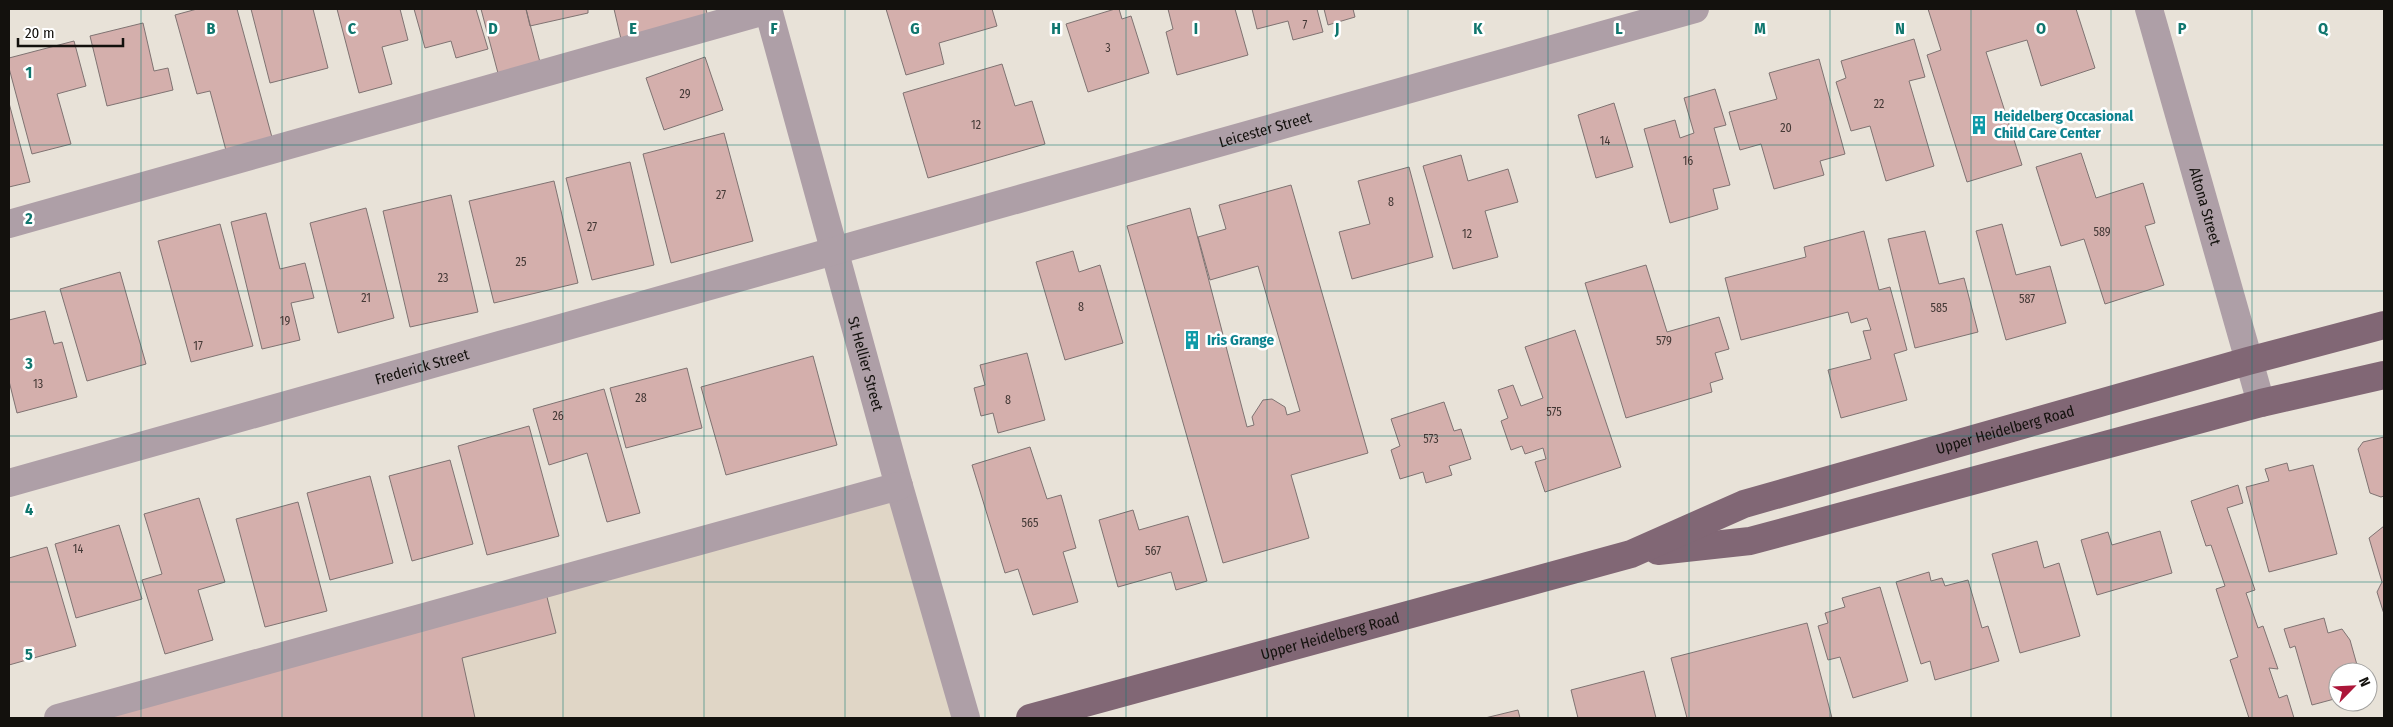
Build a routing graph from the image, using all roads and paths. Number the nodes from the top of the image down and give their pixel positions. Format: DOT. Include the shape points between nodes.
graph roads {
  1 [pos="768,9"];
  2 [pos="1695,9"];
  3 [pos="2149,9"];
  4 [pos="9,224"];
  5 [pos="835,251"];
  6 [pos="2384,325"];
  7 [pos="2248,361"];
  8 [pos="2384,375"];
  9 [pos="2260,404"];
  10 [pos="9,483"];
  11 [pos="899,486"];
  12 [pos="1631,554"];
  13 [pos="58,718"];
  14 [pos="966,718"];
  15 [pos="1030,718"];
  1 -- 4 [label="street"];
  1 -- 5 [label="street, St Hellier Street"];
  2 -- 5 [label="street, Leicester Street"];
  3 -- 7 [label="street, Altona Street"];
  5 -- 10 [label="street, Frederick Street"];
  5 -- 11 [label="street, St Hellier Street"];
  6 -- 7 [label="main road, Upper Heidelberg Road"];
  7 -- 9 [label="street, Altona Street"];
  7 -- 12 [label="main road, Upper Heidelberg Road" via="1744,504"];
  8 -- 9 [label="main road, Upper Heidelberg Road"];
  9 -- 12 [label="main road, Upper Heidelberg Road" via="1750,541"];
  11 -- 13 [label="street"];
  11 -- 14 [label="street, St Hellier Street"];
  12 -- 15 [label="main road, Upper Heidelberg Road"];
}
